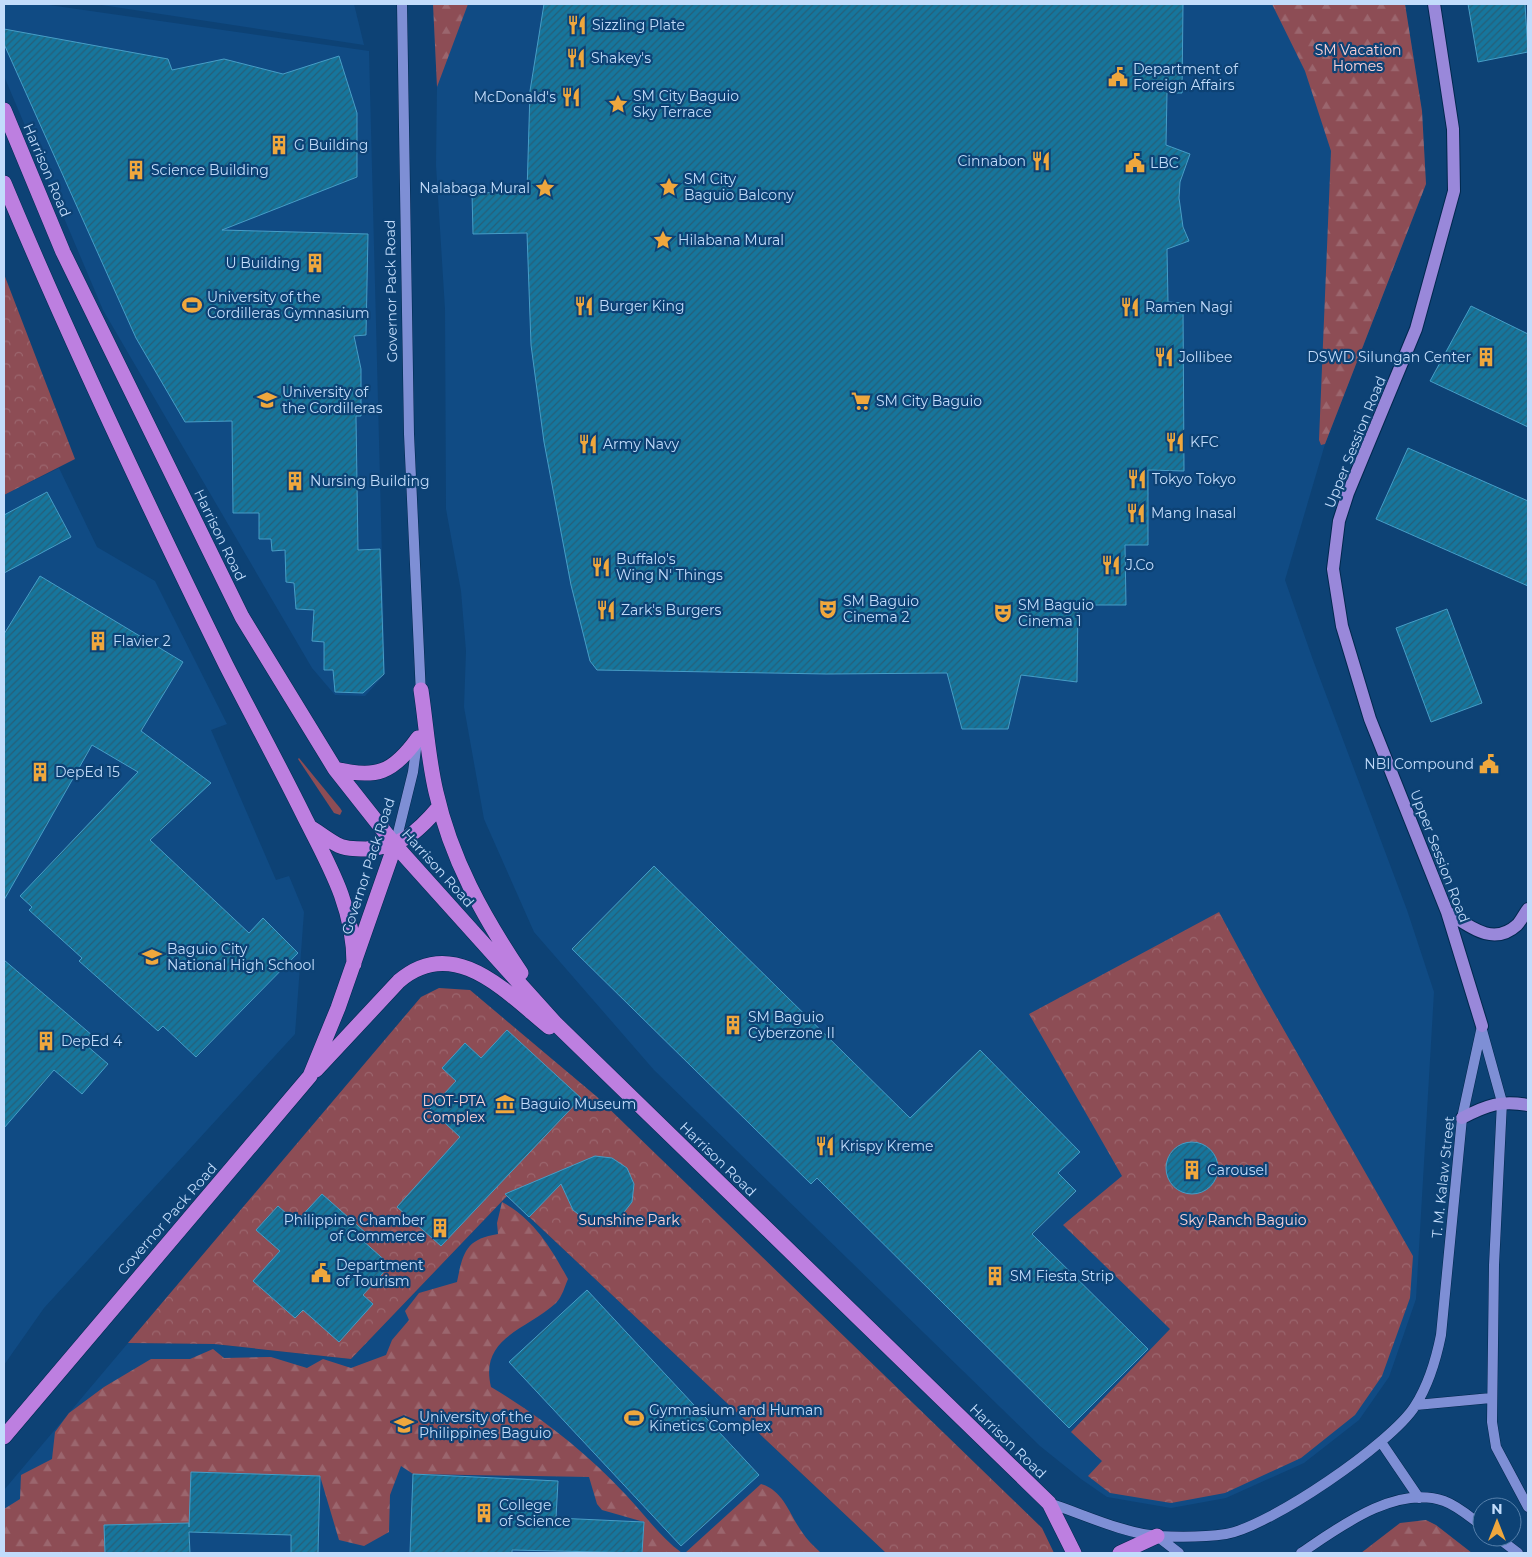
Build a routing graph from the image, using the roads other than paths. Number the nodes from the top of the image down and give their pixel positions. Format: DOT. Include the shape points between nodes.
graph roads {
  1 [pos="402,4"];
  2 [pos="1434,4"];
  3 [pos="4,110"];
  4 [pos="4,183"];
  5 [pos="421,690"];
  6 [pos="418,738"];
  7 [pos="335,769"];
  8 [pos="439,807"];
  9 [pos="309,826"];
  10 [pos="395,845"];
  11 [pos="1528,909"];
  12 [pos="1447,912"];
  13 [pos="354,964"];
  14 [pos="556,1024"];
  15 [pos="1482,1026"];
  16 [pos="606,1073"];
  17 [pos="310,1076"];
  18 [pos="1502,1102"];
  19 [pos="1528,1105"];
  20 [pos="1462,1118"];
  21 [pos="1490,1398"];
  22 [pos="1416,1405"];
  23 [pos="4,1437"];
  24 [pos="1382,1442"];
  25 [pos="1419,1498"];
  26 [pos="1049,1503"];
  27 [pos="1528,1507"];
  28 [pos="1472,1519"];
  29 [pos="1157,1536"];
  30 [pos="1074,1553"];
  31 [pos="1120,1553"];
  32 [pos="1179,1553"];
  33 [pos="1301,1553"];
  1 -- 5 [label="main road, Governor Pack Road" via="409,434"];
  2 -- 12 [label="main road, Upper Session Road" via="1453,129 1454,191 1416,329 1339,521 1333,569 1342,626 1370,719"];
  3 -- 7 [label="highway, Harrison Road" via="63,252 242,617"];
  4 -- 9 [label="highway" via="135,479"];
  5 -- 6 [label="main road, Governor Pack Road"];
  5 -- 8 [label="highway"];
  6 -- 7 [label="highway" via="398,760 373,774 357,775"];
  6 -- 10 [label="main road, Governor Pack Road"];
  7 -- 10 [label="highway, Harrison Road"];
  8 -- 10 [label="highway" via="412,834"];
  8 -- 14 [label="highway" via="458,862 478,904"];
  9 -- 10 [label="highway" via="337,845 355,849"];
  9 -- 13 [label="highway" via="346,906 352,930"];
  10 -- 13 [label="highway, Governor Pack Road"];
  10 -- 14 [label="highway, Harrison Road"];
  11 -- 12 [label="main road" via="1518,924 1505,934 1490,935 1477,932"];
  12 -- 15 [label="main road, Upper Session Road"];
  13 -- 17 [label="highway, Governor Pack Road"];
  14 -- 16 [label="highway, Harrison Road"];
  15 -- 18 [label="main road"];
  15 -- 20 [label="main road, T. M. Kalaw Street"];
  16 -- 17 [label="highway" via="483,974 459,965 439,963 413,969 398,981"];
  16 -- 26 [label="highway, Harrison Road"];
  17 -- 23 [label="highway, Governor Pack Road"];
  18 -- 19 [label="main road"];
  18 -- 20 [label="main road"];
  18 -- 21 [label="main road"];
  20 -- 22 [label="main road, T. M. Kalaw Street" via="1441,1335 1434,1368"];
  21 -- 22 [label="main road"];
  21 -- 27 [label="main road" via="1496,1447"];
  22 -- 24 [label="main road, T. M. Kalaw Street"];
  24 -- 25 [label="main road"];
  24 -- 29 [label="main road, T. M. Kalaw Street" via="1321,1486 1254,1524 1227,1534"];
  25 -- 28 [label="main road" via="1448,1502"];
  25 -- 33 [label="main road" via="1389,1501 1346,1522"];
  26 -- 29 [label="main road, T. M. Kalaw Street" via="1124,1530"];
  26 -- 30 [label="highway, Harrison Road"];
  29 -- 31 [label="highway"];
  29 -- 32 [label="main road"];
}
